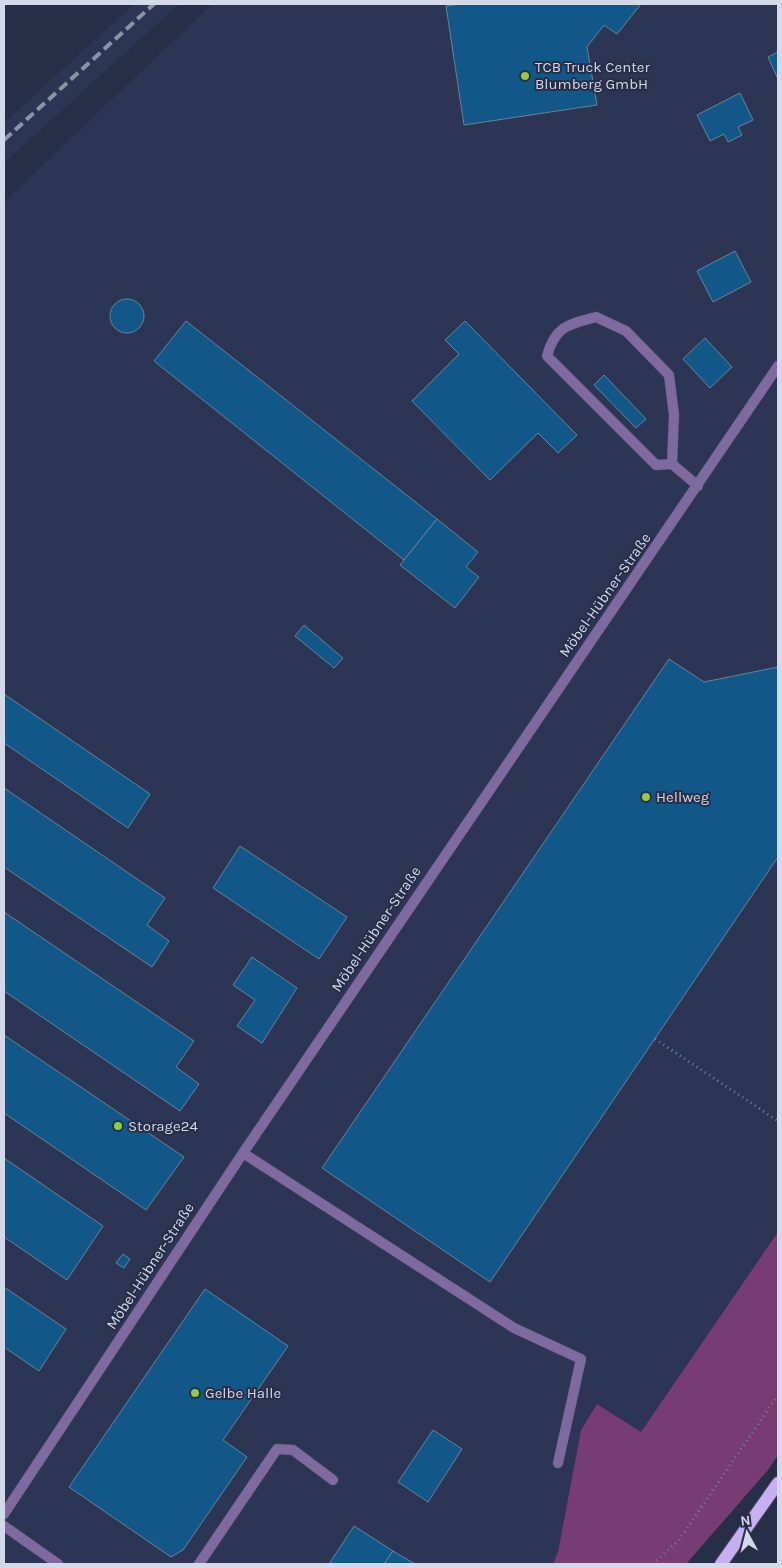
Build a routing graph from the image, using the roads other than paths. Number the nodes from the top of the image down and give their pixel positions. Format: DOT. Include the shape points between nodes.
graph roads {
  1 [pos="778,366"];
  2 [pos="672,464"];
  3 [pos="698,486"];
  4 [pos="243,1153"];
  5 [pos="558,1463"];
  6 [pos="332,1480"];
  7 [pos="778,1483"];
  8 [pos="4,1514"];
  9 [pos="4,1526"];
  10 [pos="58,1564"];
  11 [pos="199,1564"];
  12 [pos="721,1564"];
  1 -- 3 [label="street, Möbel-Hübner-Straße"];
  2 -- 2 [label="street" via="674,415 669,375 626,331 596,317 568,324 552,340 548,356 656,465"];
  2 -- 3 [label="street"];
  3 -- 4 [label="street, Möbel-Hübner-Straße"];
  4 -- 5 [label="street" via="514,1328 581,1359"];
  4 -- 8 [label="street, Möbel-Hübner-Straße"];
  6 -- 11 [label="street" via="293,1450 277,1449"];
  7 -- 12 [label="main road"];
  9 -- 10 [label="street"];
}
